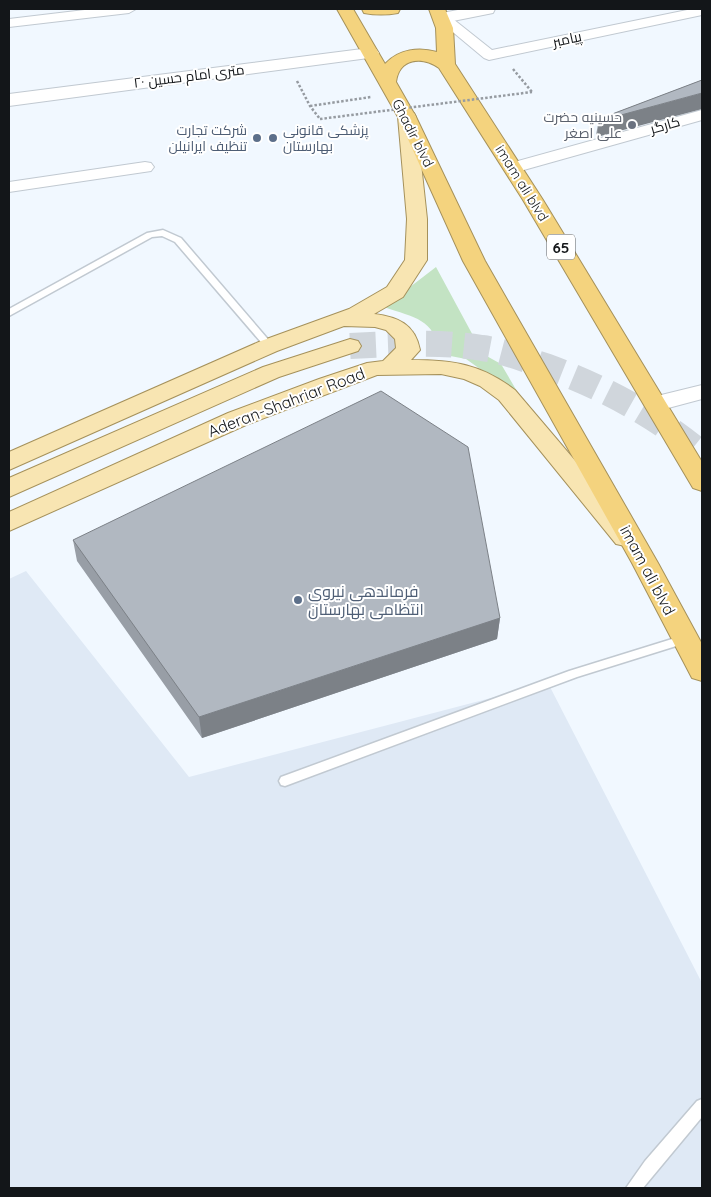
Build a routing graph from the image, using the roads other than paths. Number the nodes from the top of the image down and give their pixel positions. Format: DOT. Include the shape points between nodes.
graph roads {
  1 [pos="129,9"];
  2 [pos="345,9"];
  3 [pos="370,9"];
  4 [pos="392,9"];
  5 [pos="487,9"];
  6 [pos="702,11"];
  7 [pos="440,13"];
  8 [pos="9,23"];
  9 [pos="370,53"];
  10 [pos="446,64"];
  11 [pos="391,89"];
  12 [pos="9,100"];
  13 [pos="702,115"];
  14 [pos="407,117"];
  15 [pos="145,167"];
  16 [pos="512,168"];
  17 [pos="9,187"];
  18 [pos="474,260"];
  19 [pos="9,313"];
  20 [pos="340,320"];
  21 [pos="269,346"];
  22 [pos="350,346"];
  23 [pos="390,367"];
  24 [pos="702,392"];
  25 [pos="702,404"];
  26 [pos="660,408"];
  27 [pos="9,462"];
  28 [pos="702,482"];
  29 [pos="9,488"];
  30 [pos="9,522"];
  31 [pos="645,563"];
  32 [pos="685,639"];
  33 [pos="702,670"];
  34 [pos="285,781"];
  35 [pos="702,1106"];
  36 [pos="634,1188"];
  1 -- 8 [label="street"];
  2 -- 9 [label="highway, Ghadir blvd"];
  3 -- 4 [label="highway"];
  5 -- 7 [label="street"];
  6 -- 7 [label="street, پیامبر" via="489,55"];
  7 -- 10 [label="highway" via="446,40"];
  9 -- 11 [label="highway, Ghadir blvd"];
  9 -- 12 [label="street, ۲۰ متری امام حسین"];
  10 -- 11 [label="highway" via="431,56 406,58 390,68 387,74"];
  10 -- 16 [label="highway, imam ali blvd / 65"];
  11 -- 14 [label="highway, Ghadir blvd"];
  13 -- 16 [label="street, کارگر"];
  14 -- 18 [label="highway, Ghadir blvd"];
  14 -- 20 [label="main road" via="417,218 416,260 395,292"];
  15 -- 17 [label="street"];
  16 -- 26 [label="highway, imam ali blvd / 65"];
  18 -- 31 [label="highway, imam ali blvd"];
  19 -- 21 [label="lane" via="150,235 163,233 178,240"];
  20 -- 21 [label="main road"];
  20 -- 23 [label="main road" via="394,324 408,341 408,350"];
  21 -- 27 [label="main road"];
  22 -- 29 [label="main road" via="271,372"];
  23 -- 30 [label="main road, Aderan-Shahriar Road" via="375,368 327,384 237,419"];
  23 -- 31 [label="main road, Aderan-Shahriar Road" via="441,367 471,373 488,381 506,395 553,448"];
  24 -- 26 [label="street"];
  25 -- 26 [label="street"];
  26 -- 28 [label="highway, imam ali blvd / 65"];
  31 -- 32 [label="highway, imam ali blvd"];
  32 -- 33 [label="highway, imam ali blvd"];
  32 -- 34 [label="lane" via="572,674"];
  35 -- 36 [label="lane"];
}
